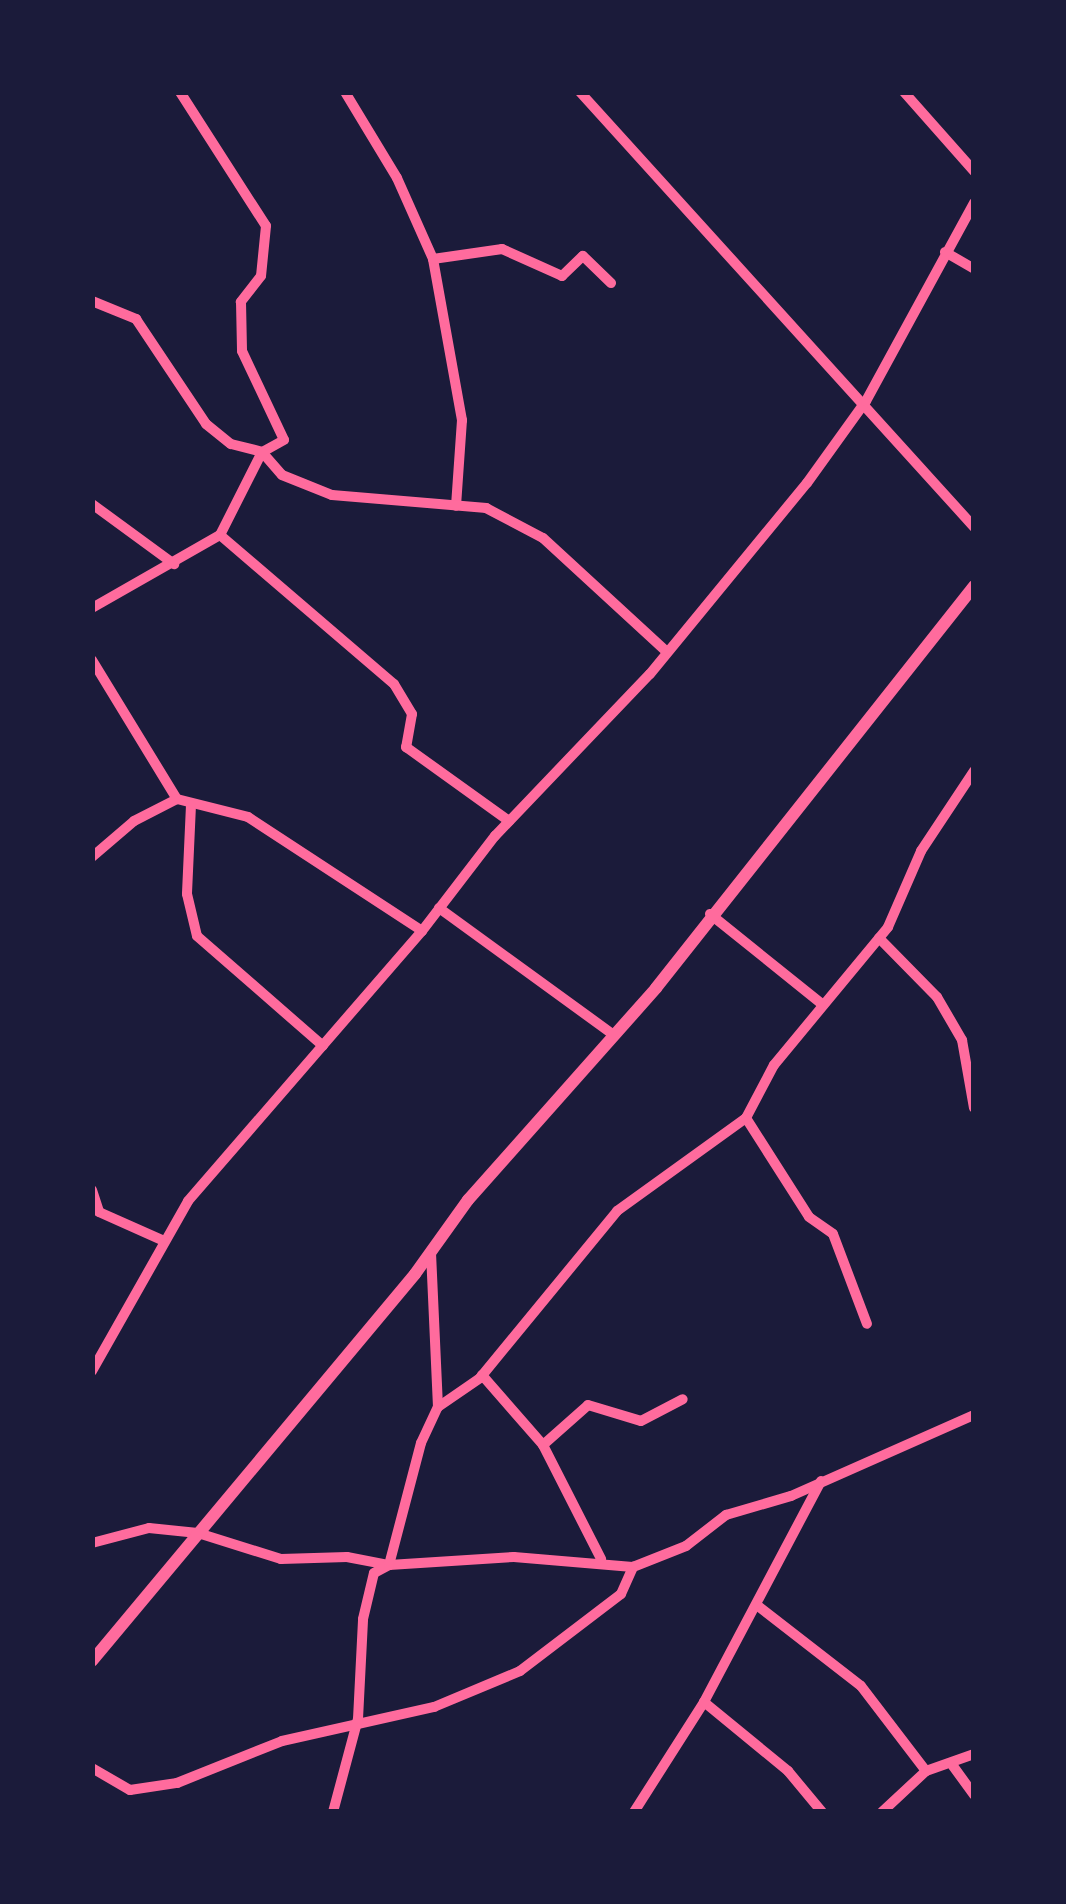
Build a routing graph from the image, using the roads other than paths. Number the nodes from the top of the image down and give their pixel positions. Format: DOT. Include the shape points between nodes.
graph roads {
  1 [pos="180,92"];
  2 [pos="345,92"];
  3 [pos="580,92"];
  4 [pos="904,92"];
  5 [pos="974,171"];
  6 [pos="974,203"];
  7 [pos="946,252"];
  8 [pos="432,259"];
  9 [pos="974,269"];
  10 [pos="611,283"];
  11 [pos="92,300"];
  12 [pos="866,401"];
  13 [pos="262,452"];
  14 [pos="92,504"];
  15 [pos="456,506"];
  16 [pos="974,526"];
  17 [pos="220,534"];
  18 [pos="174,564"];
  19 [pos="974,586"];
  20 [pos="92,608"];
  21 [pos="667,652"];
  22 [pos="92,660"];
  23 [pos="974,772"];
  24 [pos="177,799"];
  25 [pos="191,804"];
  26 [pos="509,821"];
  27 [pos="92,857"];
  28 [pos="439,908"];
  29 [pos="710,914"];
  30 [pos="422,932"];
  31 [pos="879,938"];
  32 [pos="822,1004"];
  33 [pos="614,1036"];
  34 [pos="323,1046"];
  35 [pos="974,1108"];
  36 [pos="746,1118"];
  37 [pos="92,1190"];
  38 [pos="96,1213"];
  39 [pos="164,1242"];
  40 [pos="431,1250"];
  41 [pos="867,1324"];
  42 [pos="93,1368"];
  43 [pos="482,1375"];
  44 [pos="683,1399"];
  45 [pos="438,1407"];
  46 [pos="974,1415"];
  47 [pos="542,1444"];
  48 [pos="822,1480"];
  49 [pos="198,1533"];
  50 [pos="92,1543"];
  51 [pos="601,1559"];
  52 [pos="389,1565"];
  53 [pos="634,1567"];
  54 [pos="758,1606"];
  55 [pos="92,1661"];
  56 [pos="704,1702"];
  57 [pos="358,1719"];
  58 [pos="974,1754"];
  59 [pos="954,1766"];
  60 [pos="92,1768"];
  61 [pos="926,1771"];
  62 [pos="974,1796"];
  63 [pos="334,1812"];
  64 [pos="634,1812"];
  65 [pos="822,1812"];
  66 [pos="882,1812"];
  1 -- 13 [label="street" via="266,226 261,276 241,302 242,351 284,440"];
  2 -- 8 [label="street" via="396,178"];
  3 -- 12 [label="street"];
  4 -- 5 [label="street"];
  6 -- 7 [label="street"];
  7 -- 9 [label="street"];
  7 -- 12 [label="street"];
  8 -- 10 [label="street" via="502,249 562,276 582,256"];
  8 -- 15 [label="street" via="462,420"];
  11 -- 13 [label="street" via="136,319 206,424 231,444"];
  12 -- 16 [label="street"];
  12 -- 21 [label="street"];
  13 -- 15 [label="street" via="282,475 332,495"];
  13 -- 17 [label="street"];
  14 -- 18 [label="street"];
  15 -- 21 [label="street" via="486,508 543,538"];
  17 -- 18 [label="street"];
  17 -- 26 [label="street" via="394,684 412,714 406,747"];
  18 -- 20 [label="street"];
  19 -- 29 [label="street"];
  21 -- 26 [label="street"];
  22 -- 24 [label="street"];
  23 -- 31 [label="street" via="922,851"];
  24 -- 25 [label="street"];
  24 -- 27 [label="street" via="134,821"];
  25 -- 30 [label="street" via="248,818"];
  25 -- 34 [label="street" via="187,894 197,936"];
  26 -- 28 [label="street"];
  28 -- 30 [label="street"];
  28 -- 33 [label="street"];
  29 -- 32 [label="street"];
  29 -- 33 [label="street"];
  30 -- 34 [label="street"];
  31 -- 32 [label="street"];
  31 -- 35 [label="street" via="937,997 962,1040"];
  32 -- 36 [label="street" via="774,1065"];
  33 -- 40 [label="street"];
  34 -- 39 [label="street" via="188,1201"];
  36 -- 41 [label="street" via="808,1218 833,1234"];
  36 -- 43 [label="street" via="617,1211"];
  37 -- 38 [label="street"];
  38 -- 39 [label="street"];
  39 -- 42 [label="street"];
  40 -- 45 [label="street"];
  40 -- 49 [label="street"];
  43 -- 45 [label="street"];
  43 -- 47 [label="street"];
  44 -- 47 [label="street" via="641,1421 588,1405"];
  45 -- 52 [label="street" via="421,1443"];
  46 -- 48 [label="street"];
  47 -- 51 [label="street"];
  48 -- 53 [label="street" via="726,1515 686,1546"];
  48 -- 54 [label="street"];
  49 -- 50 [label="street" via="149,1528"];
  49 -- 52 [label="street" via="281,1559 348,1557"];
  49 -- 55 [label="street"];
  51 -- 52 [label="street"];
  51 -- 53 [label="street"];
  52 -- 57 [label="street" via="374,1573 363,1620"];
  53 -- 57 [label="street" via="620,1594 520,1671 434,1707"];
  54 -- 56 [label="street"];
  54 -- 61 [label="street" via="862,1686"];
  56 -- 64 [label="street"];
  56 -- 65 [label="street" via="788,1770"];
  57 -- 60 [label="street" via="177,1783 130,1790"];
  57 -- 63 [label="street"];
  58 -- 59 [label="street"];
  59 -- 61 [label="street"];
  59 -- 62 [label="street"];
  61 -- 66 [label="street"];
}
